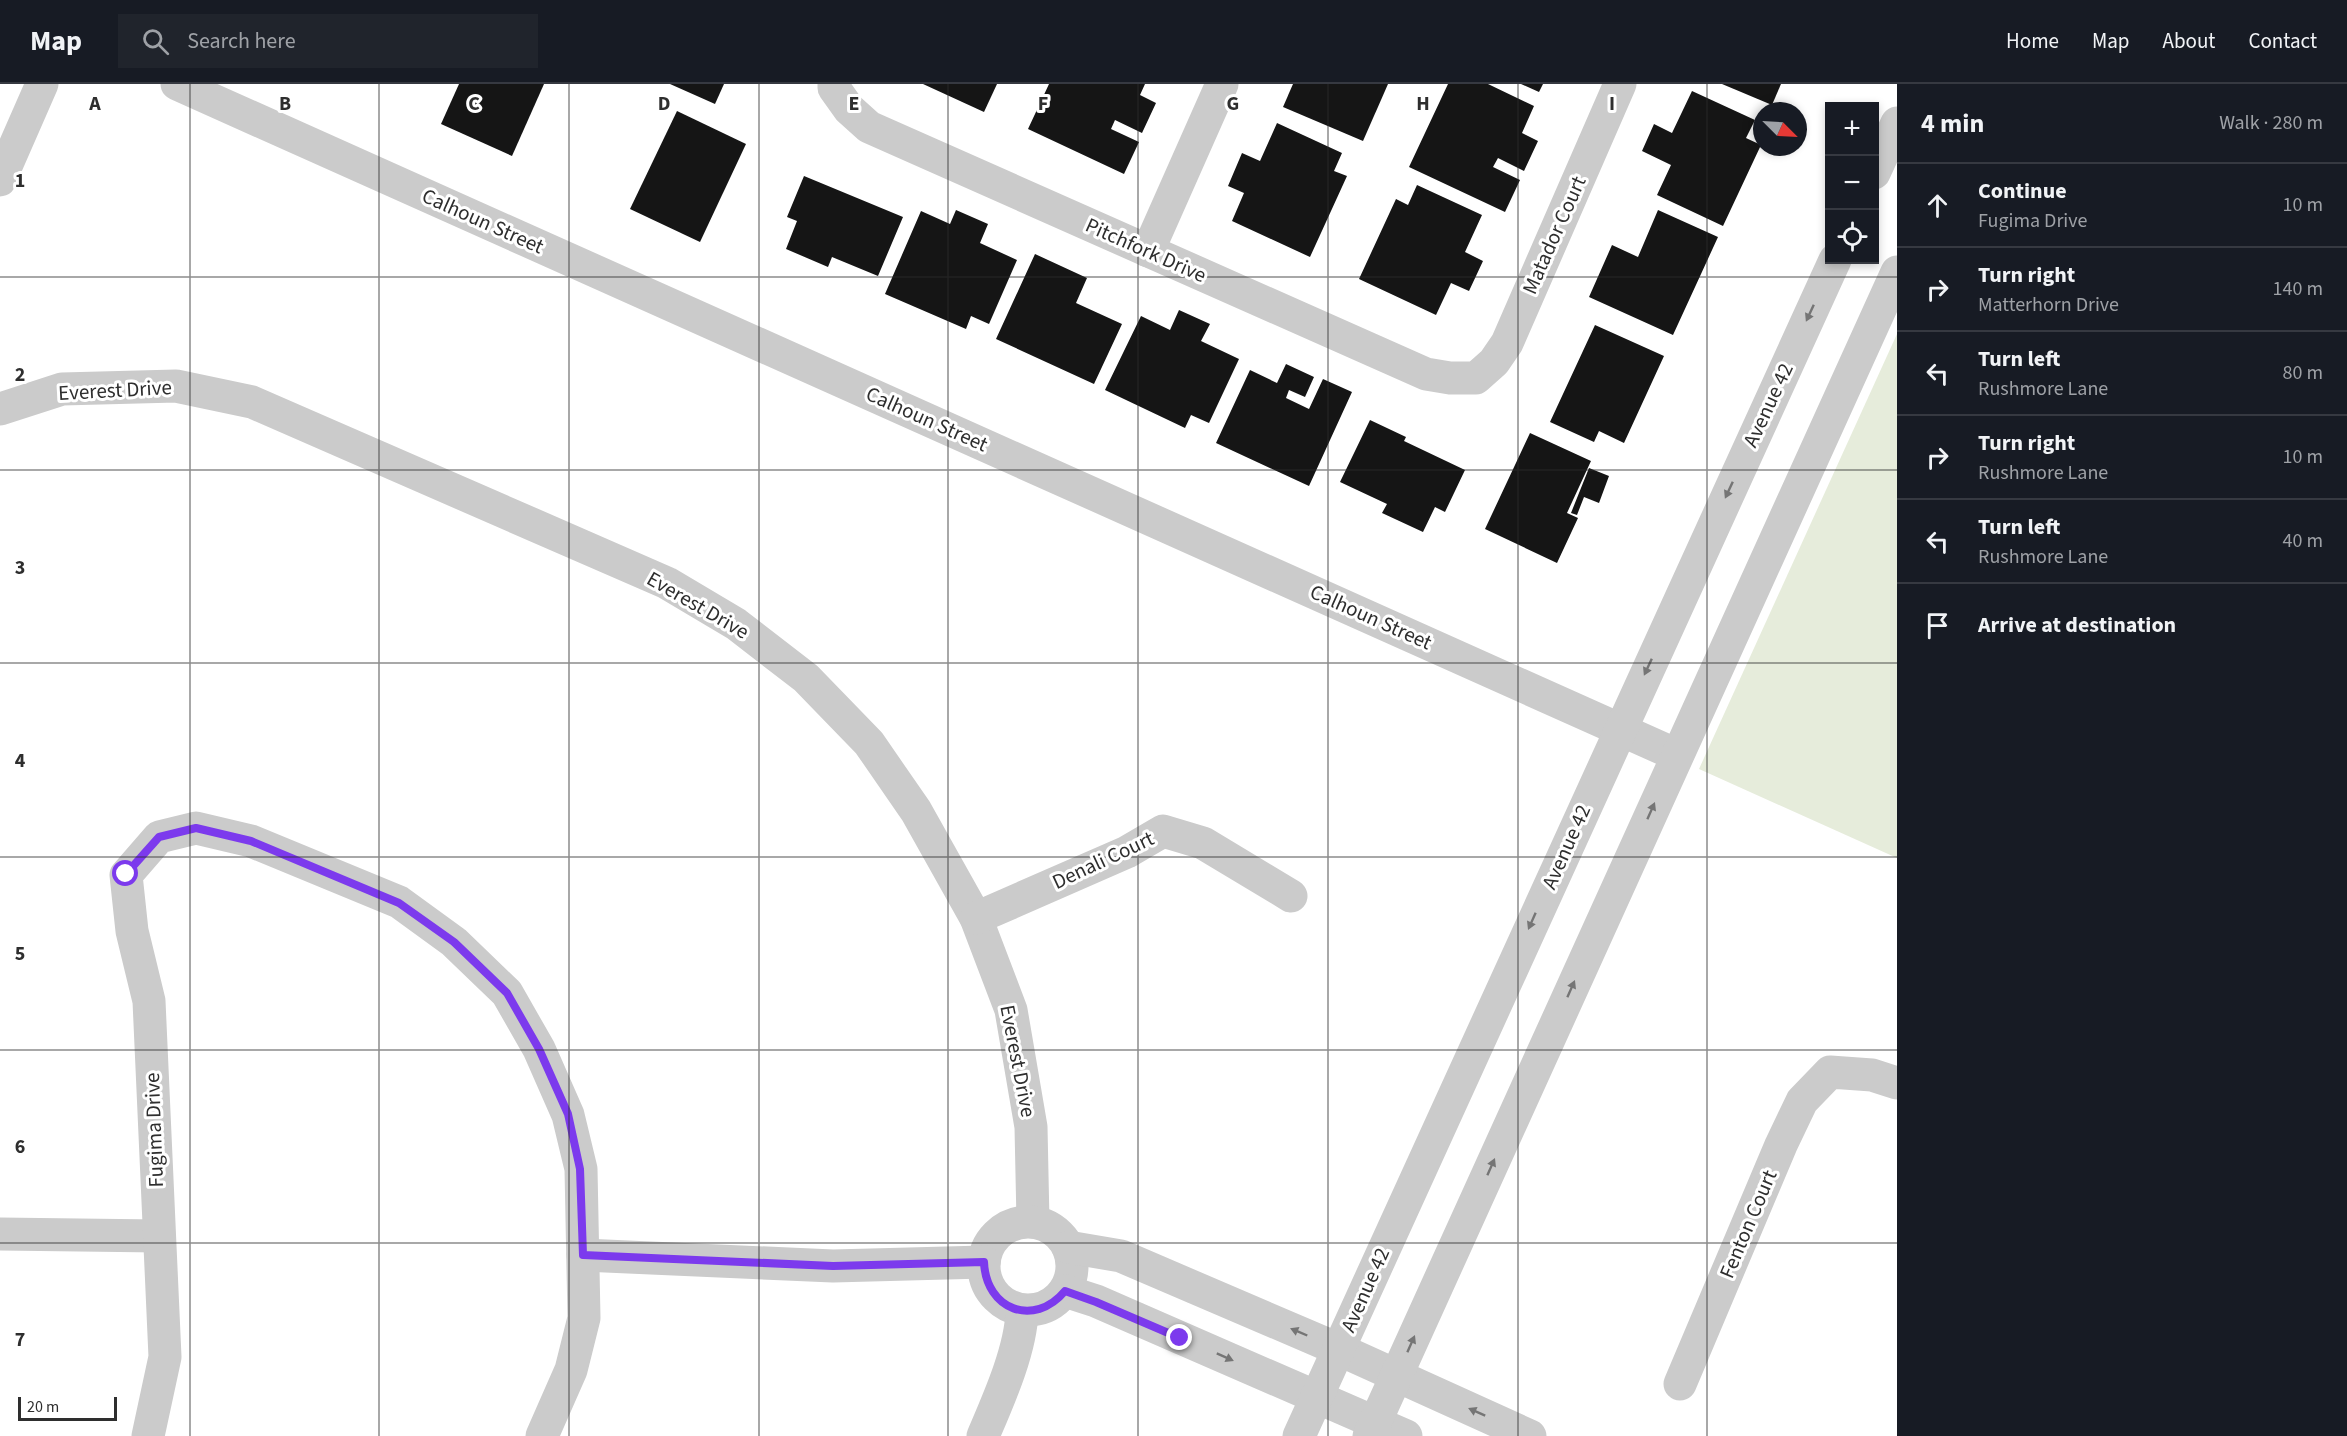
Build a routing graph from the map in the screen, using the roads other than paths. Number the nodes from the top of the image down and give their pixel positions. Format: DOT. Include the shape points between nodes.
graph roads {
  1 [pos="42,84"];
  2 [pos="177,84"];
  3 [pos="1222,84"];
  4 [pos="1620,84"];
  5 [pos="834,86"];
  6 [pos="1897,123"];
  7 [pos="1879,163"];
  8 [pos="0,180"];
  9 [pos="1148,251"];
  10 [pos="1833,264"];
  11 [pos="1897,272"];
  12 [pos="1476,378"];
  13 [pos="3,399"];
  14 [pos="1620,728"];
  15 [pos="1677,755"];
  16 [pos="1291,897"];
  17 [pos="976,918"];
  18 [pos="1897,1083"];
  19 [pos="1034,1222"];
  20 [pos="0,1234"];
  21 [pos="159,1236"];
  22 [pos="1068,1247"];
  23 [pos="583,1255"];
  24 [pos="984,1262"];
  25 [pos="1200,1289"];
  26 [pos="1065,1291"];
  27 [pos="1022,1311"];
  28 [pos="1180,1338"];
  29 [pos="1338,1349"];
  30 [pos="1397,1375"];
  31 [pos="1680,1384"];
  32 [pos="1316,1397"];
  33 [pos="1373,1429"];
  34 [pos="148,1436"];
  35 [pos="542,1436"];
  36 [pos="982,1436"];
  37 [pos="1299,1436"];
  38 [pos="1406,1436"];
  39 [pos="1530,1436"];
  1 -- 8 [label="street"];
  2 -- 14 [label="street, Calhoun Street"];
  3 -- 9 [label="street"];
  4 -- 12 [label="street, Matador Court" via="1508,343"];
  5 -- 9 [label="street, Pitchfork Drive" via="849,109 869,128"];
  6 -- 7 [label="street"];
  9 -- 12 [label="street, Pitchfork Drive" via="1426,374"];
  10 -- 14 [label="street, Avenue 42, one-way"];
  11 -- 15 [label="street"];
  13 -- 17 [label="street, Everest Drive" via="62,389 176,386 252,402 667,583 736,624 806,678 869,743 916,812"];
  14 -- 15 [label="street, Calhoun Street"];
  14 -- 29 [label="street, Avenue 42, one-way"];
  30 -- 15 [label="street, one-way"];
  16 -- 17 [label="street, Denali Court" via="1203,843 1163,831 1127,852"];
  17 -- 19 [label="street, Everest Drive" via="1011,1010 1030,1127"];
  18 -- 31 [label="street, Fenton Court" via="1872,1075 1830,1072 1802,1101"];
  19 -- 22 [label="street" via="1060,1235"];
  19 -- 24 [label="street" via="1020,1222 995,1236"];
  20 -- 21 [label="street"];
  21 -- 23 [label="street, Fugima Drive" via="149,1001 132,932 126,874 159,837 196,828 251,841 399,903 454,942 507,993 539,1049 568,1114 580,1169"];
  21 -- 34 [label="street, Fugima Drive" via="165,1357"];
  22 -- 25 [label="street" via="1121,1256"];
  22 -- 26 [label="street" via="1072,1269"];
  23 -- 24 [label="street" via="833,1266"];
  23 -- 35 [label="street" via="584,1318 572,1371"];
  24 -- 27 [label="street" via="989,1289 1009,1307"];
  25 -- 28 [label="street"];
  29 -- 25 [label="street, one-way"];
  26 -- 27 [label="street" via="1046,1307"];
  26 -- 28 [label="street"];
  27 -- 36 [label="street" via="1016,1346"];
  28 -- 32 [label="street, one-way"];
  29 -- 30 [label="street"];
  29 -- 32 [label="street, Avenue 42"];
  30 -- 33 [label="street"];
  39 -- 30 [label="street, one-way"];
  32 -- 33 [label="street"];
  32 -- 37 [label="street, Avenue 42"];
  33 -- 38 [label="street"];
}
